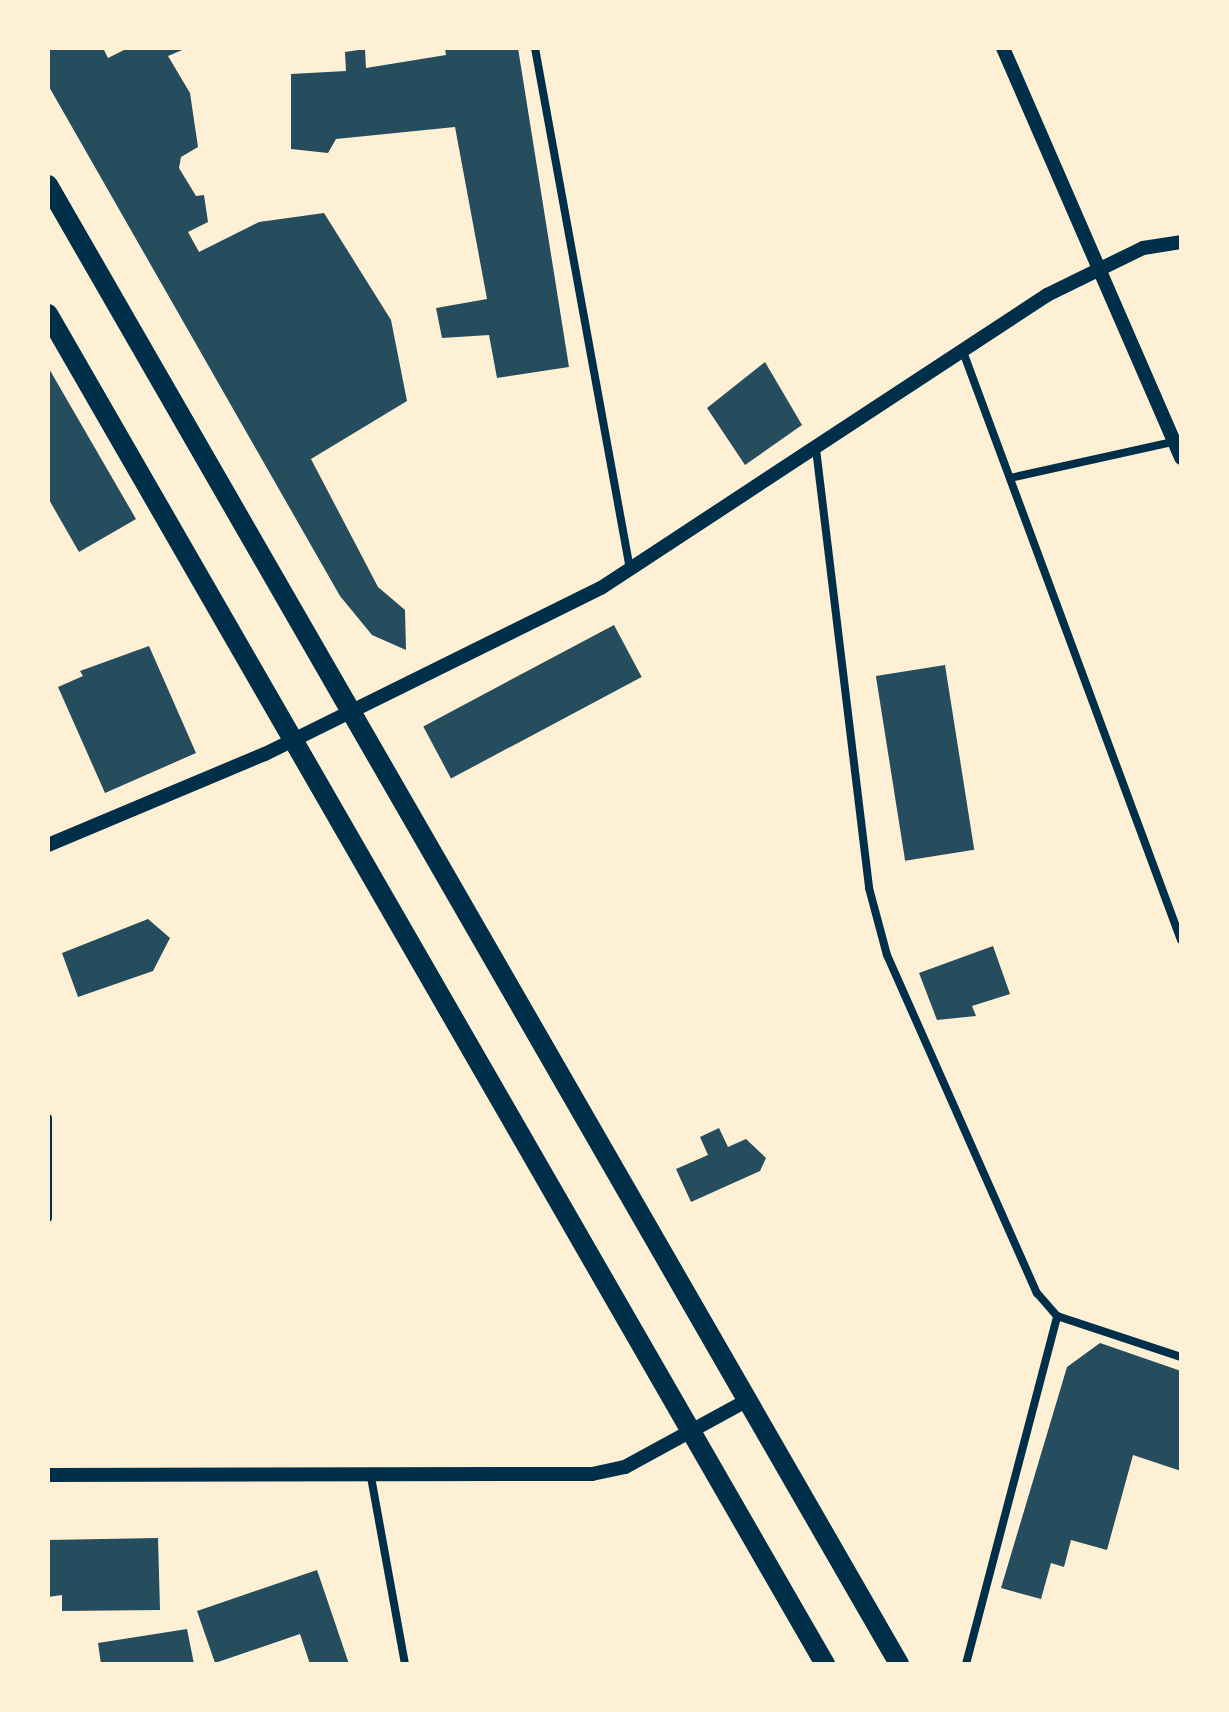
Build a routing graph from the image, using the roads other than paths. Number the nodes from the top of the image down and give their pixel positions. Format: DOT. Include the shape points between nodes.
graph roads {
  1 [pos="535,48"];
  2 [pos="1003,48"];
  3 [pos="48,185"];
  4 [pos="1181,242"];
  5 [pos="1097,268"];
  6 [pos="48,314"];
  7 [pos="962,349"];
  8 [pos="1177,440"];
  9 [pos="816,449"];
  10 [pos="1181,458"];
  11 [pos="1010,478"];
  12 [pos="631,570"];
  13 [pos="348,716"];
  14 [pos="290,743"];
  15 [pos="48,845"];
  16 [pos="1181,940"];
  17 [pos="48,1118"];
  18 [pos="48,1218"];
  19 [pos="1057,1316"];
  20 [pos="1181,1357"];
  21 [pos="746,1401"];
  22 [pos="690,1432"];
  23 [pos="48,1475"];
  24 [pos="371,1477"];
  25 [pos="405,1664"];
  26 [pos="825,1664"];
  27 [pos="899,1664"];
  28 [pos="966,1664"];
  1 -- 12 [label="street"];
  2 -- 5 [label="street"];
  3 -- 13 [label="main road"];
  4 -- 5 [label="street"];
  5 -- 7 [label="street"];
  5 -- 8 [label="street"];
  6 -- 14 [label="main road"];
  7 -- 9 [label="street"];
  7 -- 11 [label="street"];
  8 -- 10 [label="street"];
  8 -- 11 [label="street"];
  9 -- 12 [label="street"];
  9 -- 19 [label="street" via="875,923 1008,1238"];
  11 -- 16 [label="street"];
  12 -- 13 [label="street"];
  13 -- 14 [label="street"];
  13 -- 21 [label="main road"];
  14 -- 15 [label="street"];
  14 -- 22 [label="main road"];
  17 -- 18 [label="street"];
  19 -- 20 [label="street"];
  19 -- 28 [label="street"];
  21 -- 22 [label="street"];
  21 -- 27 [label="main road"];
  22 -- 24 [label="street" via="625,1467 592,1474"];
  22 -- 26 [label="main road"];
  23 -- 24 [label="street"];
  24 -- 25 [label="street"];
}
